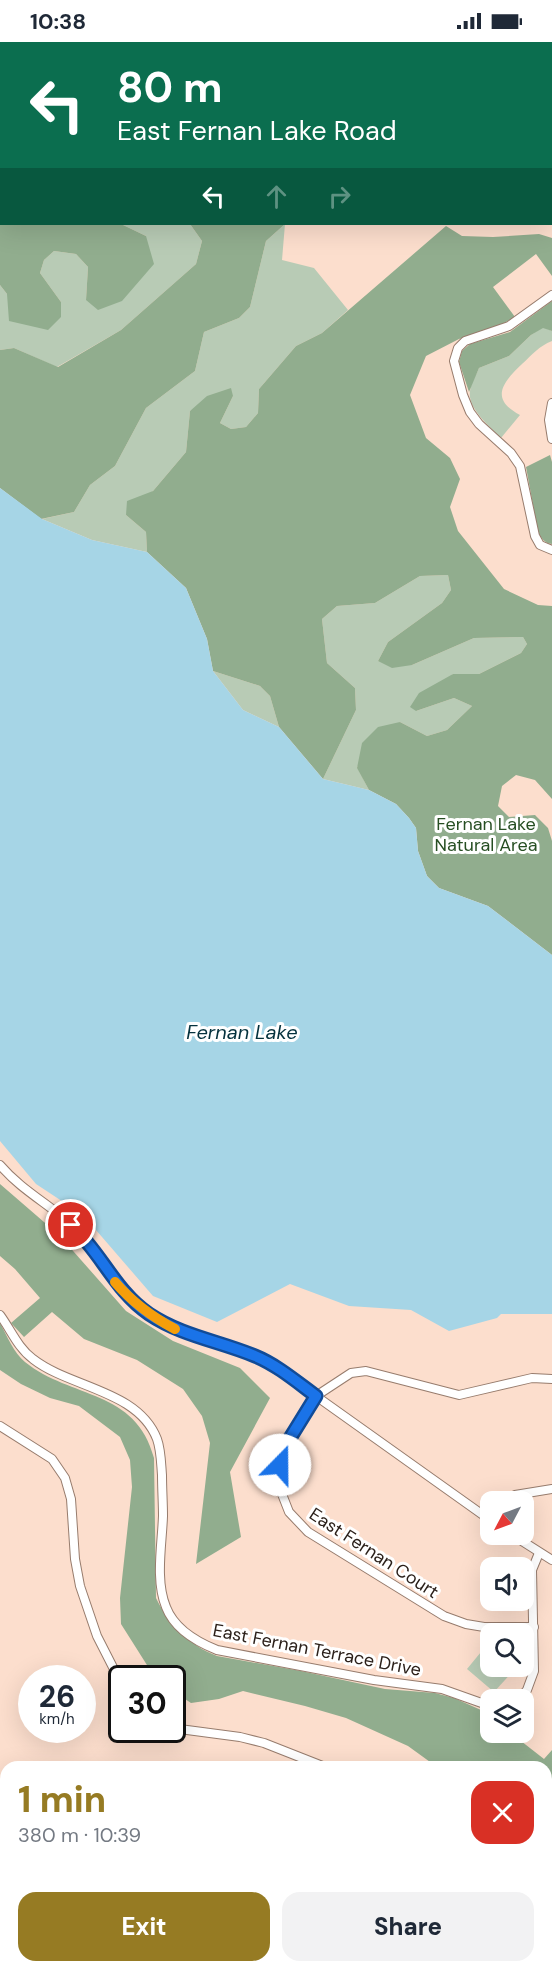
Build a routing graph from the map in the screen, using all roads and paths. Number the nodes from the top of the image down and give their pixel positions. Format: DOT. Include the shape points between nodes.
graph roads {
  1 [pos="552,295"];
  2 [pos="552,403"];
  3 [pos="552,439"];
  4 [pos="552,550"];
  5 [pos="0,1165"];
  6 [pos="0,1316"];
  7 [pos="552,1379"];
  8 [pos="316,1396"];
  9 [pos="0,1426"];
  10 [pos="552,1489"];
  11 [pos="534,1492"];
  12 [pos="480,1513"];
  13 [pos="527,1545"];
  14 [pos="539,1553"];
  15 [pos="552,1560"];
  16 [pos="534,1623"];
  17 [pos="480,1626"];
  18 [pos="112,1665"];
  19 [pos="480,1702"];
  20 [pos="186,1730"];
  21 [pos="310,1761"];
  1 -- 4 [label="street" via="509,326 465,341 454,361 470,412 520,466 535,536 540,545"];
  2 -- 3 [label="street"];
  5 -- 8 [label="street" via="20,1186 78,1231 115,1282 147,1313 182,1332 262,1359"];
  6 -- 19 [label="street, East Fernan Terrace Drive" via="34,1360 122,1402 143,1418 156,1436 162,1479 163,1599 170,1616 188,1634 204,1645 230,1653 442,1689"];
  7 -- 8 [label="street" via="532,1378 459,1395 360,1371"];
  8 -- 12 [label="street"];
  8 -- 17 [label="street, East Fernan Court" via="287,1443 280,1465 280,1489 289,1512 301,1526 444,1616"];
  9 -- 18 [label="street" via="52,1459 65,1479 71,1499 80,1586 97,1636"];
  10 -- 11 [label="street"];
  13 -- 14 [label="street"];
  14 -- 15 [label="street"];
  14 -- 16 [label="street" via="532,1570"];
  20 -- 21 [label="street" via="264,1743"];
}
